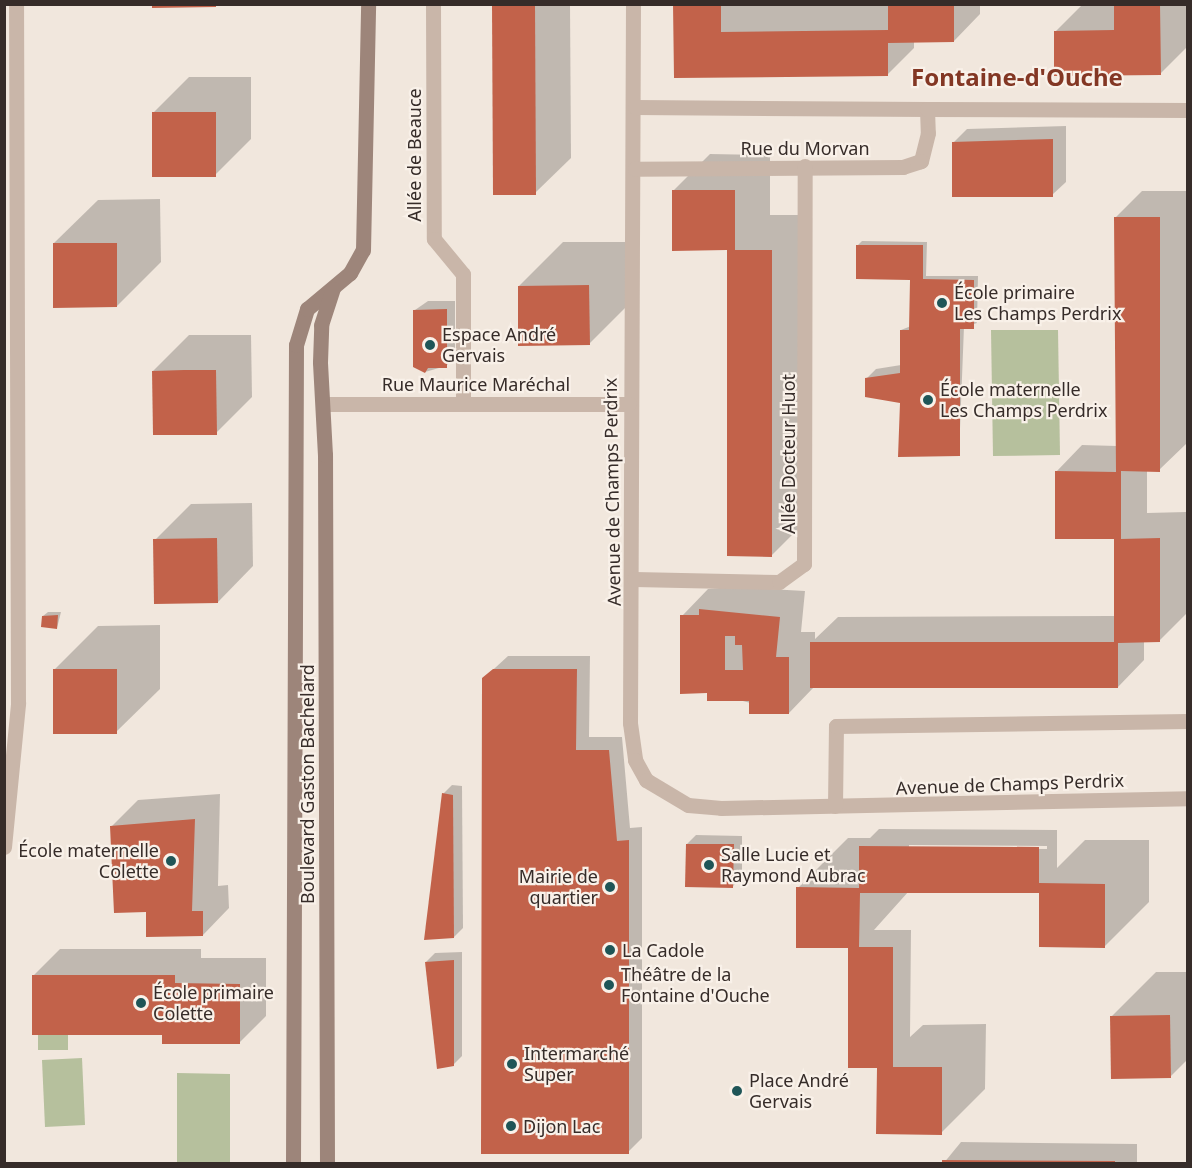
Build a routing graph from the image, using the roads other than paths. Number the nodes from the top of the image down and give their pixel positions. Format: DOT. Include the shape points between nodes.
graph roads {
  1 [pos="16,4"];
  2 [pos="368,4"];
  3 [pos="433,4"];
  4 [pos="633,4"];
  5 [pos="635,107"];
  6 [pos="927,109"];
  7 [pos="1188,110"];
  8 [pos="805,166"];
  9 [pos="635,169"];
  10 [pos="333,289"];
  11 [pos="463,403"];
  12 [pos="324,404"];
  13 [pos="629,404"];
  14 [pos="296,407"];
  15 [pos="634,579"];
  16 [pos="1188,721"];
  17 [pos="1188,798"];
  18 [pos="834,806"];
  19 [pos="4,847"];
  20 [pos="293,1164"];
  21 [pos="327,1164"];
  1 -- 19 [label="street" via="18,703"];
  2 -- 10 [label="street, Boulevard Gaston Bachelard" via="364,242 350,273"];
  3 -- 11 [label="street, Allée de Beauce" via="434,239 463,274"];
  4 -- 5 [label="street, Avenue de Champs Perdrix"];
  5 -- 6 [label="street"];
  5 -- 9 [label="street, Avenue de Champs Perdrix"];
  6 -- 7 [label="street"];
  6 -- 8 [label="street, Rue du Morvan" via="926,148 913,166"];
  8 -- 9 [label="street, Rue du Morvan"];
  8 -- 15 [label="street, Allée Docteur Huot" via="804,564 779,582"];
  9 -- 13 [label="street, Avenue de Champs Perdrix"];
  10 -- 12 [label="street, Boulevard Gaston Bachelard" via="321,325"];
  10 -- 14 [label="street, Boulevard Gaston Bachelard" via="307,309 300,327"];
  11 -- 12 [label="street, Rue Maurice Maréchal"];
  11 -- 13 [label="street, Rue Maurice Maréchal"];
  12 -- 14 [label="street"];
  12 -- 21 [label="street, Boulevard Gaston Bachelard"];
  13 -- 15 [label="street, Avenue de Champs Perdrix"];
  14 -- 20 [label="street, Boulevard Gaston Bachelard"];
  15 -- 18 [label="street, Avenue de Champs Perdrix" via="630,723 635,760 646,780 688,805"];
  16 -- 18 [label="street" via="836,726"];
  17 -- 18 [label="street, Avenue de Champs Perdrix"];
}
